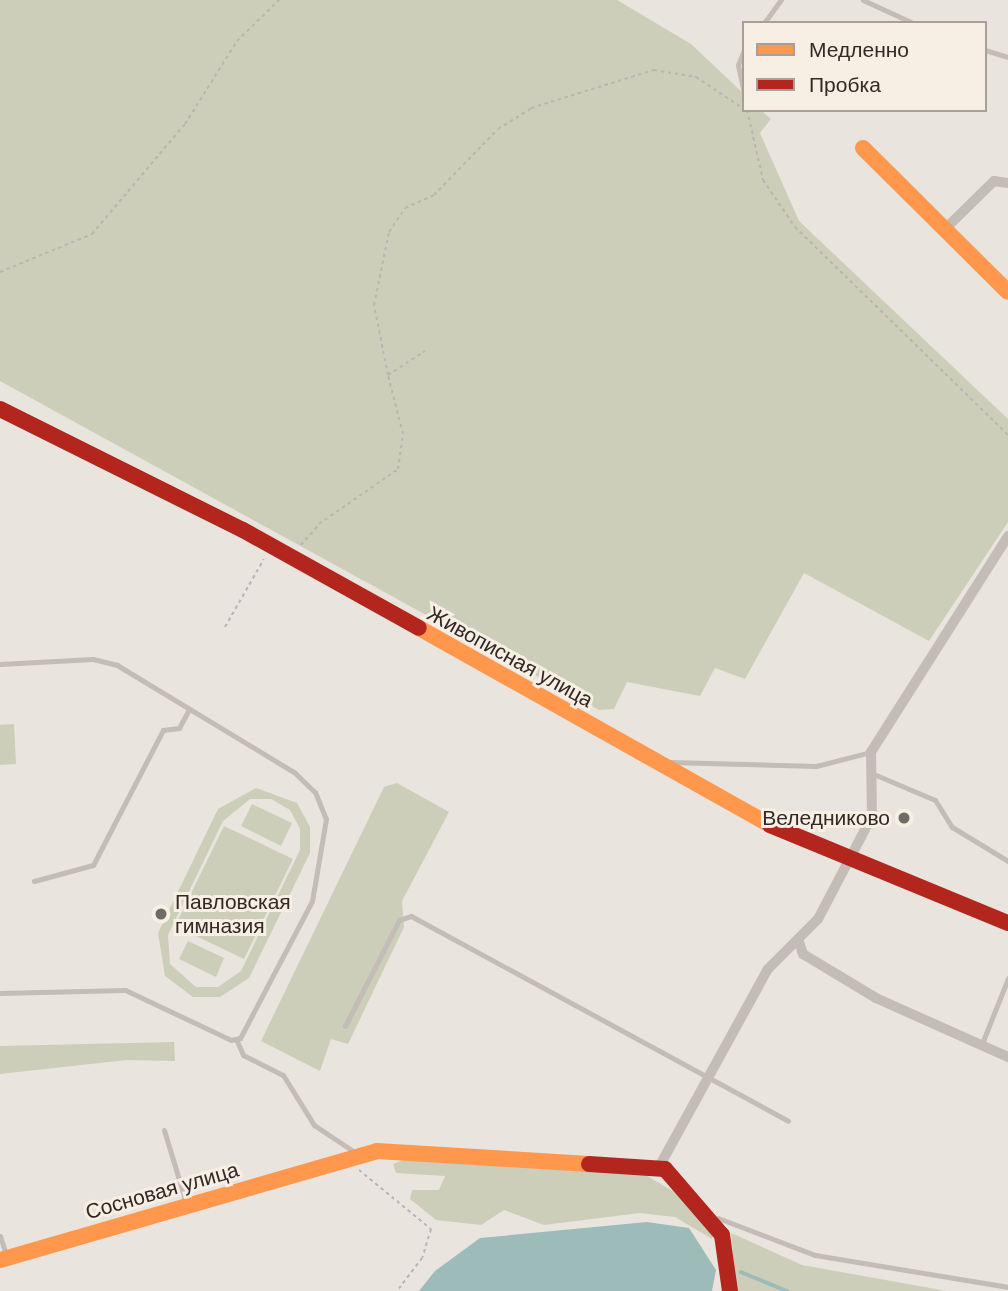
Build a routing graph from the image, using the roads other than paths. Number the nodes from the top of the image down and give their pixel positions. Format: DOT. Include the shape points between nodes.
graph roads {
  1 [pos="781,0"];
  2 [pos="863,0"];
  3 [pos="765,21"];
  4 [pos="909,21"];
  5 [pos="987,51"];
  6 [pos="742,55"];
  7 [pos="1008,57"];
  8 [pos="742,84"];
  9 [pos="863,148"];
  10 [pos="1008,183"];
  11 [pos="945,229"];
  12 [pos="1008,292"];
  13 [pos="0,409"];
  14 [pos="1008,536"];
  15 [pos="0,664"];
  16 [pos="189,709"];
  17 [pos="871,752"];
  18 [pos="662,762"];
  19 [pos="876,775"];
  20 [pos="850,859"];
  21 [pos="1008,861"];
  22 [pos="34,881"];
  23 [pos="1008,923"];
  24 [pos="799,942"];
  25 [pos="1008,978"];
  26 [pos="0,993"];
  27 [pos="345,1026"];
  28 [pos="236,1039"];
  29 [pos="981,1046"];
  30 [pos="1008,1057"];
  31 [pos="705,1079"];
  32 [pos="788,1121"];
  33 [pos="164,1130"];
  34 [pos="349,1158"];
  35 [pos="659,1167"];
  36 [pos="187,1206"];
  37 [pos="711,1215"];
  38 [pos="0,1236"];
  39 [pos="4,1259"];
  40 [pos="1008,1286"];
  41 [pos="730,1291"];
  1 -- 3 [label="lane"];
  2 -- 4 [label="lane"];
  5 -- 7 [label="lane"];
  6 -- 8 [label="lane" via="738,65"];
  9 -- 11 [label="street"];
  10 -- 11 [label="street" via="994,181"];
  11 -- 12 [label="street"];
  13 -- 18 [label="street, Живописная улица" via="291,556"];
  14 -- 17 [label="street"];
  15 -- 16 [label="lane" via="103,659"];
  16 -- 22 [label="lane" via="179,728 163,730 93,865"];
  16 -- 28 [label="lane" via="295,773 315,792 326,819 312,901 248,1032"];
  17 -- 18 [label="lane" via="816,766"];
  17 -- 19 [label="street"];
  18 -- 20 [label="street, Живописная улица" via="781,831"];
  19 -- 20 [label="street" via="872,816"];
  19 -- 21 [label="lane" via="935,800 952,827"];
  20 -- 23 [label="street, Живописная улица"];
  20 -- 24 [label="street"];
  24 -- 29 [label="street" via="808,958 876,998"];
  24 -- 31 [label="street" via="768,970"];
  25 -- 29 [label="lane"];
  26 -- 28 [label="lane" via="125,990"];
  27 -- 31 [label="lane" via="400,920 411,916"];
  28 -- 34 [label="lane" via="243,1055 283,1075 314,1125"];
  29 -- 30 [label="street"];
  31 -- 32 [label="lane"];
  31 -- 35 [label="street"];
  33 -- 36 [label="lane"];
  34 -- 35 [label="street" via="444,1153"];
  34 -- 36 [label="street, Сосновая улица"];
  35 -- 37 [label="street"];
  36 -- 39 [label="street, Сосновая улица"];
  37 -- 40 [label="lane" via="816,1255"];
  37 -- 41 [label="street" via="722,1235"];
  38 -- 39 [label="lane"];
}
